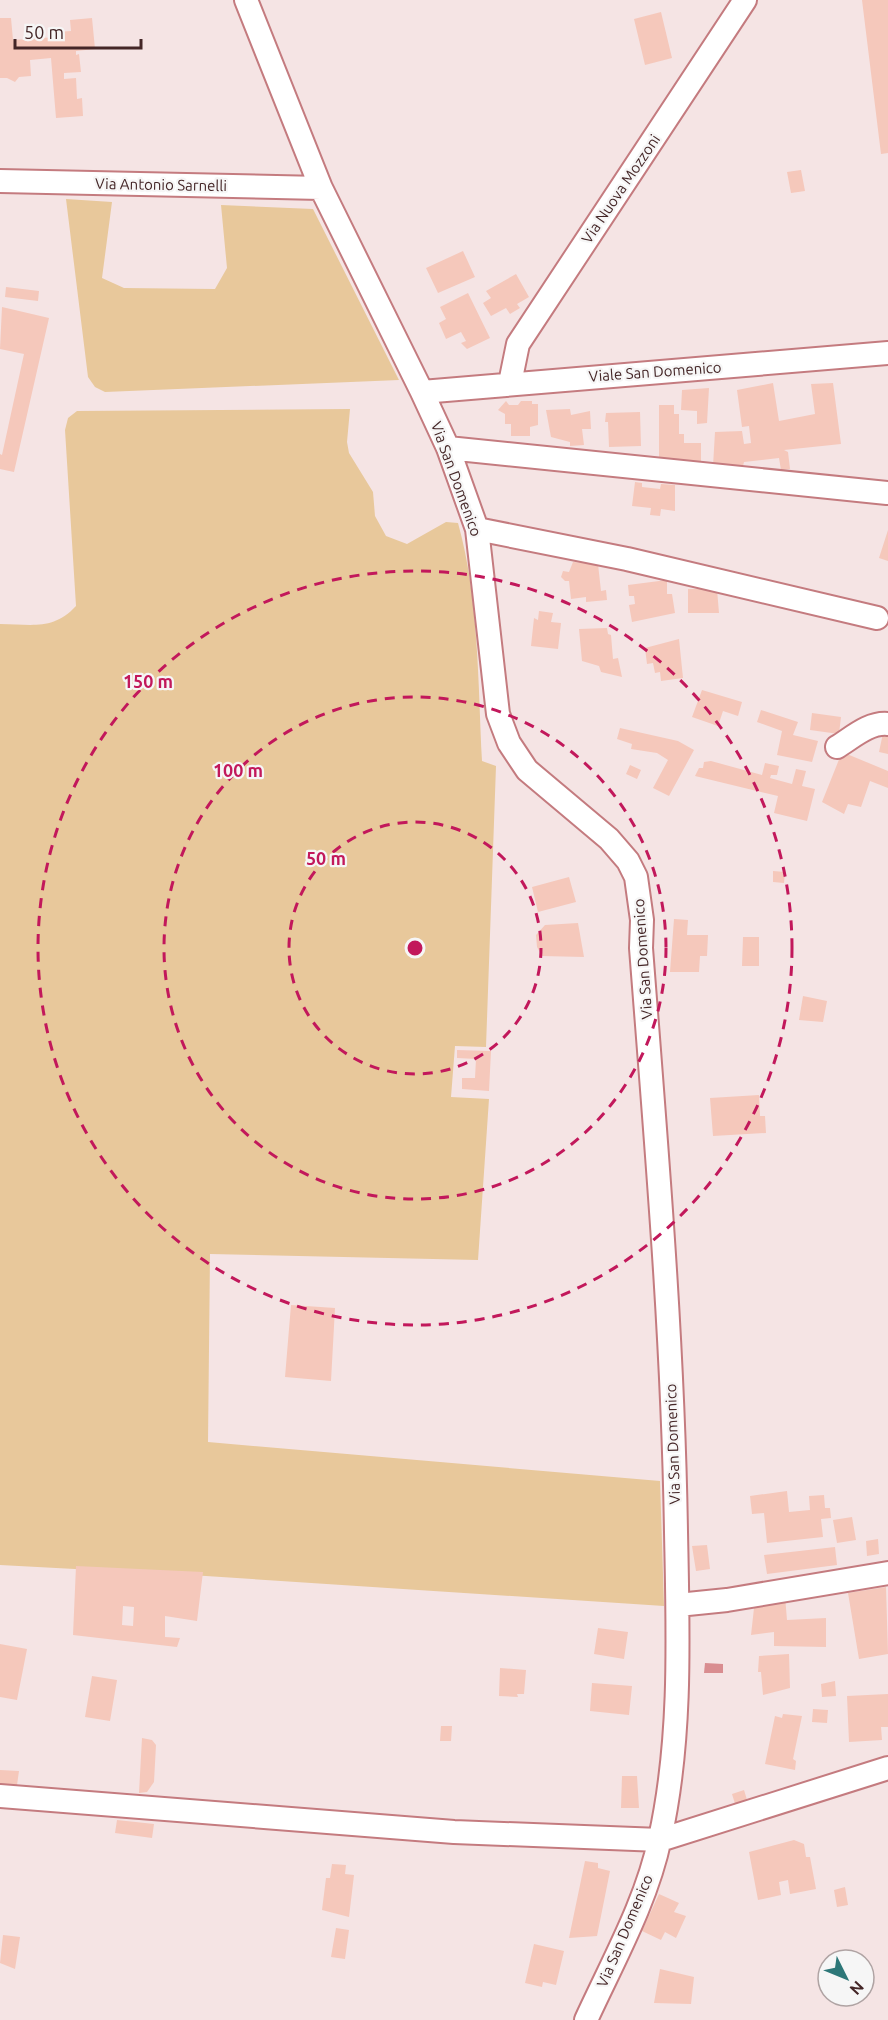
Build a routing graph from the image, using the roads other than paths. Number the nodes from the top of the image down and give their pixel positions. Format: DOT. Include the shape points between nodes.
graph roads {
  1 [pos="246,0"];
  2 [pos="745,0"];
  3 [pos="0,181"];
  4 [pos="321,188"];
  5 [pos="888,352"];
  6 [pos="510,383"];
  7 [pos="422,392"];
  8 [pos="447,448"];
  9 [pos="887,494"];
  10 [pos="477,529"];
  11 [pos="877,618"];
  12 [pos="888,724"];
  13 [pos="837,747"];
  14 [pos="888,1574"];
  15 [pos="678,1605"];
  16 [pos="888,1768"];
  17 [pos="0,1796"];
  18 [pos="660,1840"];
  19 [pos="586,2020"];
  1 -- 4 [label="street, Via San Domenico"];
  2 -- 6 [label="street, Via Nuova Mozzoni" via="518,344"];
  3 -- 4 [label="street, Via Antonio Sarnelli"];
  4 -- 7 [label="street, Via San Domenico"];
  5 -- 6 [label="street, Viale San Domenico"];
  6 -- 7 [label="street, Viale San Domenico"];
  7 -- 8 [label="street, Via San Domenico"];
  8 -- 9 [label="street"];
  8 -- 10 [label="street, Via San Domenico"];
  10 -- 11 [label="street" via="627,559"];
  10 -- 15 [label="street, Via San Domenico" via="498,714 509,743 527,770 609,839 636,877 669,1344"];
  12 -- 13 [label="street" via="864,730"];
  14 -- 15 [label="street"];
  15 -- 18 [label="street, Via San Domenico" via="671,1767"];
  16 -- 18 [label="street"];
  17 -- 18 [label="street" via="454,1832"];
  18 -- 19 [label="street, Via San Domenico"];
}
